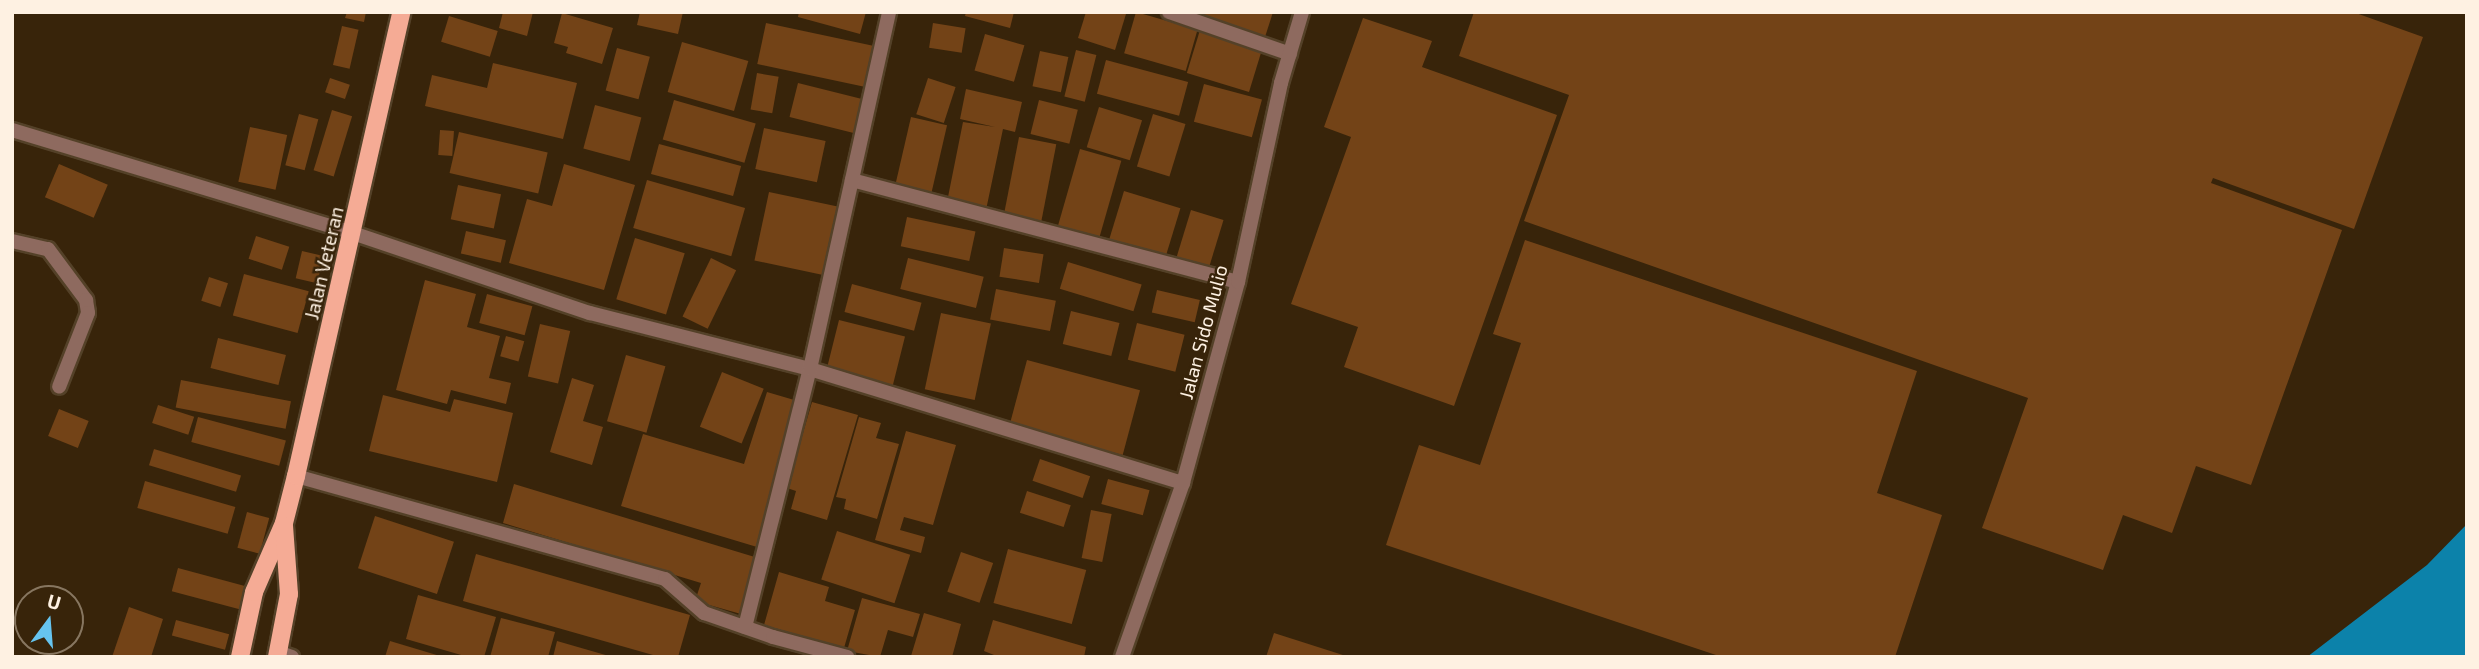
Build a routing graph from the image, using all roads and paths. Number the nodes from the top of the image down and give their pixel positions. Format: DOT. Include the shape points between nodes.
graph roads {
  1 [pos="401,12"];
  2 [pos="889,12"];
  3 [pos="1169,12"];
  4 [pos="1302,12"];
  5 [pos="1290,54"];
  6 [pos="12,130"];
  7 [pos="852,180"];
  8 [pos="353,233"];
  9 [pos="12,241"];
  10 [pos="1238,282"];
  11 [pos="810,369"];
  12 [pos="60,387"];
  13 [pos="296,476"];
  14 [pos="1183,482"];
  15 [pos="284,523"];
  16 [pos="745,627"];
  17 [pos="282,655"];
  18 [pos="240,657"];
  19 [pos="846,657"];
  20 [pos="1122,657"];
  1 -- 8 [label="main road, Jalan Veteran"];
  2 -- 7 [label="street"];
  3 -- 5 [label="street"];
  4 -- 5 [label="street, Jalan Sido Mulio"];
  5 -- 10 [label="street, Jalan Sido Mulio"];
  6 -- 8 [label="street"];
  7 -- 10 [label="street"];
  7 -- 11 [label="street"];
  8 -- 11 [label="street" via="590,313"];
  8 -- 13 [label="main road, Jalan Veteran"];
  9 -- 12 [label="street" via="48,249 86,300 88,313"];
  10 -- 14 [label="street, Jalan Sido Mulio"];
  11 -- 14 [label="street"];
  11 -- 16 [label="street"];
  13 -- 15 [label="main road, Jalan Veteran"];
  13 -- 16 [label="street" via="665,579 704,613"];
  14 -- 20 [label="street, Jalan Sido Mulio"];
  15 -- 17 [label="main road, Jalan Veteran" via="289,594"];
  15 -- 18 [label="main road, Jalan Veteran" via="254,592"];
  16 -- 19 [label="street"];
}
